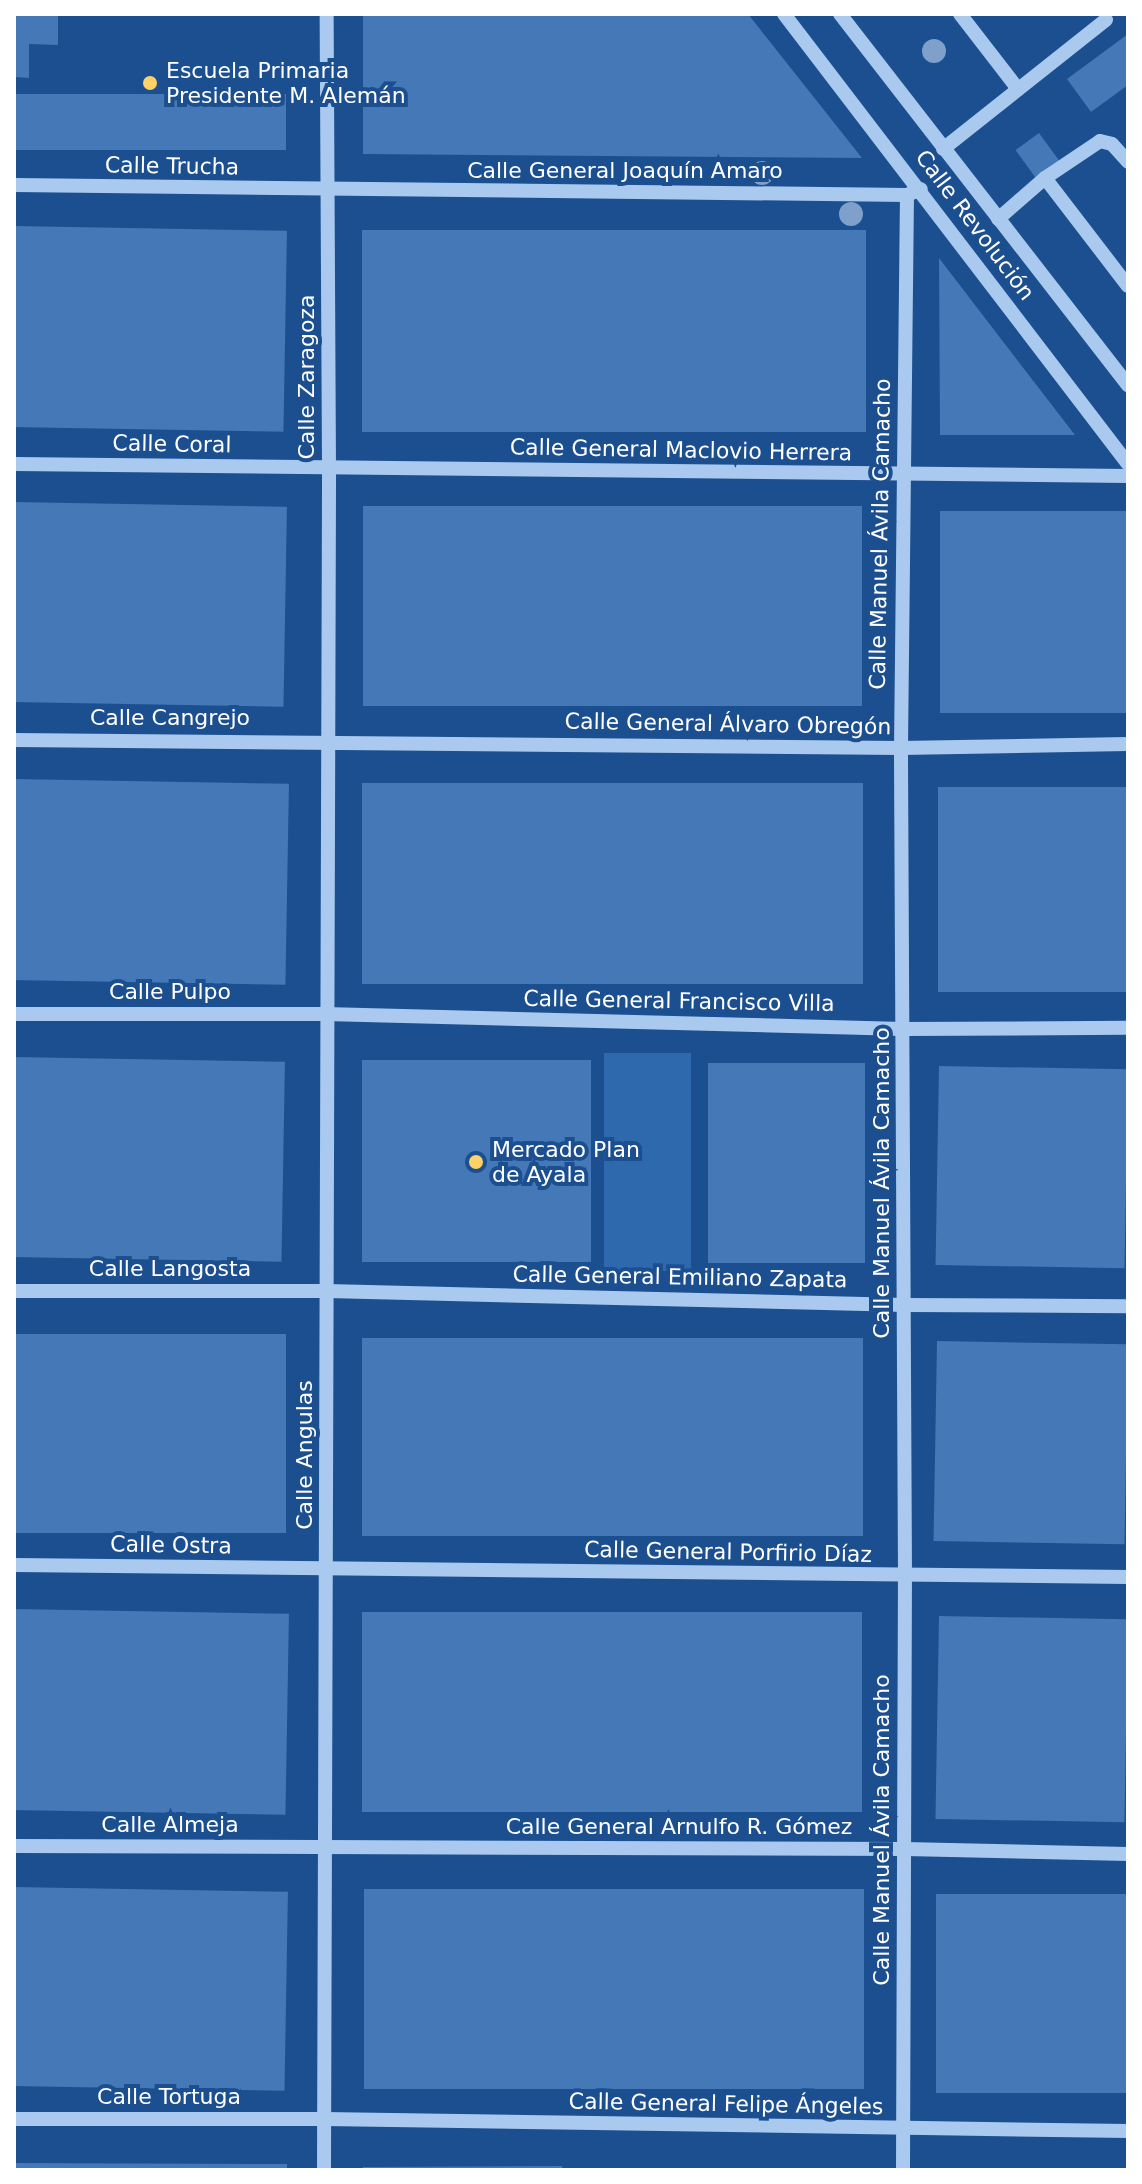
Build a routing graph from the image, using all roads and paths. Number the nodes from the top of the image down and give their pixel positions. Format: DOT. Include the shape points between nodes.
graph roads {
  1 [pos="327,14"];
  2 [pos="784,14"];
  3 [pos="840,14"];
  4 [pos="960,14"];
  5 [pos="1106,20"];
  6 [pos="1018,89"];
  7 [pos="943,149"];
  8 [pos="1128,162"];
  9 [pos="1045,178"];
  10 [pos="14,185"];
  11 [pos="329,191"];
  12 [pos="914,192"];
  13 [pos="998,219"];
  14 [pos="1128,286"];
  15 [pos="1128,385"];
  16 [pos="14,464"];
  17 [pos="1128,464"];
  18 [pos="329,469"];
  19 [pos="902,474"];
  20 [pos="1128,476"];
  21 [pos="14,740"];
  22 [pos="327,741"];
  23 [pos="1128,744"];
  24 [pos="901,748"];
  25 [pos="14,1014"];
  26 [pos="325,1014"];
  27 [pos="1128,1028"];
  28 [pos="904,1029"];
  29 [pos="14,1291"];
  30 [pos="327,1291"];
  31 [pos="905,1305"];
  32 [pos="1128,1306"];
  33 [pos="14,1565"];
  34 [pos="327,1568"];
  35 [pos="905,1576"];
  36 [pos="1128,1577"];
  37 [pos="14,1846"];
  38 [pos="325,1848"];
  39 [pos="905,1849"];
  40 [pos="1128,1854"];
  41 [pos="14,2119"];
  42 [pos="324,2119"];
  43 [pos="903,2129"];
  44 [pos="1128,2131"];
  45 [pos="324,2170"];
  46 [pos="903,2170"];
  1 -- 11 [label="street, Calle Zaragoza"];
  2 -- 12 [label="street, Calle Revolución"];
  3 -- 7 [label="street"];
  4 -- 6 [label="street"];
  5 -- 6 [label="street"];
  6 -- 7 [label="street"];
  7 -- 13 [label="street"];
  8 -- 9 [label="street" via="1112,144 1100,141"];
  9 -- 13 [label="street"];
  9 -- 14 [label="street"];
  10 -- 11 [label="street, Calle Trucha"];
  11 -- 12 [label="street, Calle General Joaquín Amaro"];
  11 -- 18 [label="street, Calle Zaragoza"];
  12 -- 17 [label="street, Calle Revolución"];
  12 -- 19 [label="street, Calle Manuel Ávila Camacho"];
  13 -- 15 [label="street"];
  16 -- 18 [label="street, Calle Coral"];
  18 -- 19 [label="street, Calle General Maclovio Herrera"];
  18 -- 22 [label="street, Calle Zaragoza"];
  19 -- 20 [label="street, Calle General Maclovio Herrera"];
  19 -- 24 [label="street, Calle Manuel Ávila Camacho"];
  21 -- 22 [label="street, Calle Cangrejo"];
  22 -- 24 [label="street, Calle General Álvaro Obregón"];
  22 -- 26 [label="street, Calle Angulas"];
  23 -- 24 [label="street, Calle General Álvaro Obregón"];
  24 -- 28 [label="street, Calle Manuel Ávila Camacho"];
  25 -- 26 [label="street, Calle Pulpo"];
  26 -- 28 [label="street, Calle General Francisco Villa"];
  26 -- 30 [label="street, Calle Angulas"];
  27 -- 28 [label="street, Calle General Francisco Villa"];
  28 -- 31 [label="street, Calle Manuel Ávila Camacho"];
  29 -- 30 [label="street, Calle Langosta"];
  30 -- 31 [label="street, Calle General Emiliano Zapata"];
  30 -- 34 [label="street, Calle Angulas"];
  31 -- 32 [label="street, Calle General Emiliano Zapata"];
  31 -- 35 [label="street, Calle Manuel Ávila Camacho"];
  33 -- 34 [label="street, Calle Ostra"];
  34 -- 35 [label="street, Calle General Porfirio Díaz"];
  34 -- 38 [label="street, Calle Angulas"];
  35 -- 36 [label="street, Calle General Porfirio Díaz"];
  35 -- 39 [label="street, Calle Manuel Ávila Camacho"];
  37 -- 38 [label="street, Calle Almeja"];
  38 -- 39 [label="street, Calle General Arnulfo R. Gómez"];
  38 -- 42 [label="street, Calle Angulas"];
  39 -- 40 [label="street, Calle General Arnulfo R. Gómez"];
  39 -- 43 [label="street, Calle Manuel Ávila Camacho"];
  41 -- 42 [label="street, Calle Tortuga"];
  42 -- 43 [label="street, Calle General Felipe Ángeles"];
  42 -- 45 [label="street, Calle Angulas"];
  43 -- 44 [label="street, Calle General Felipe Ángeles"];
  43 -- 46 [label="street, Calle Manuel Ávila Camacho"];
}
